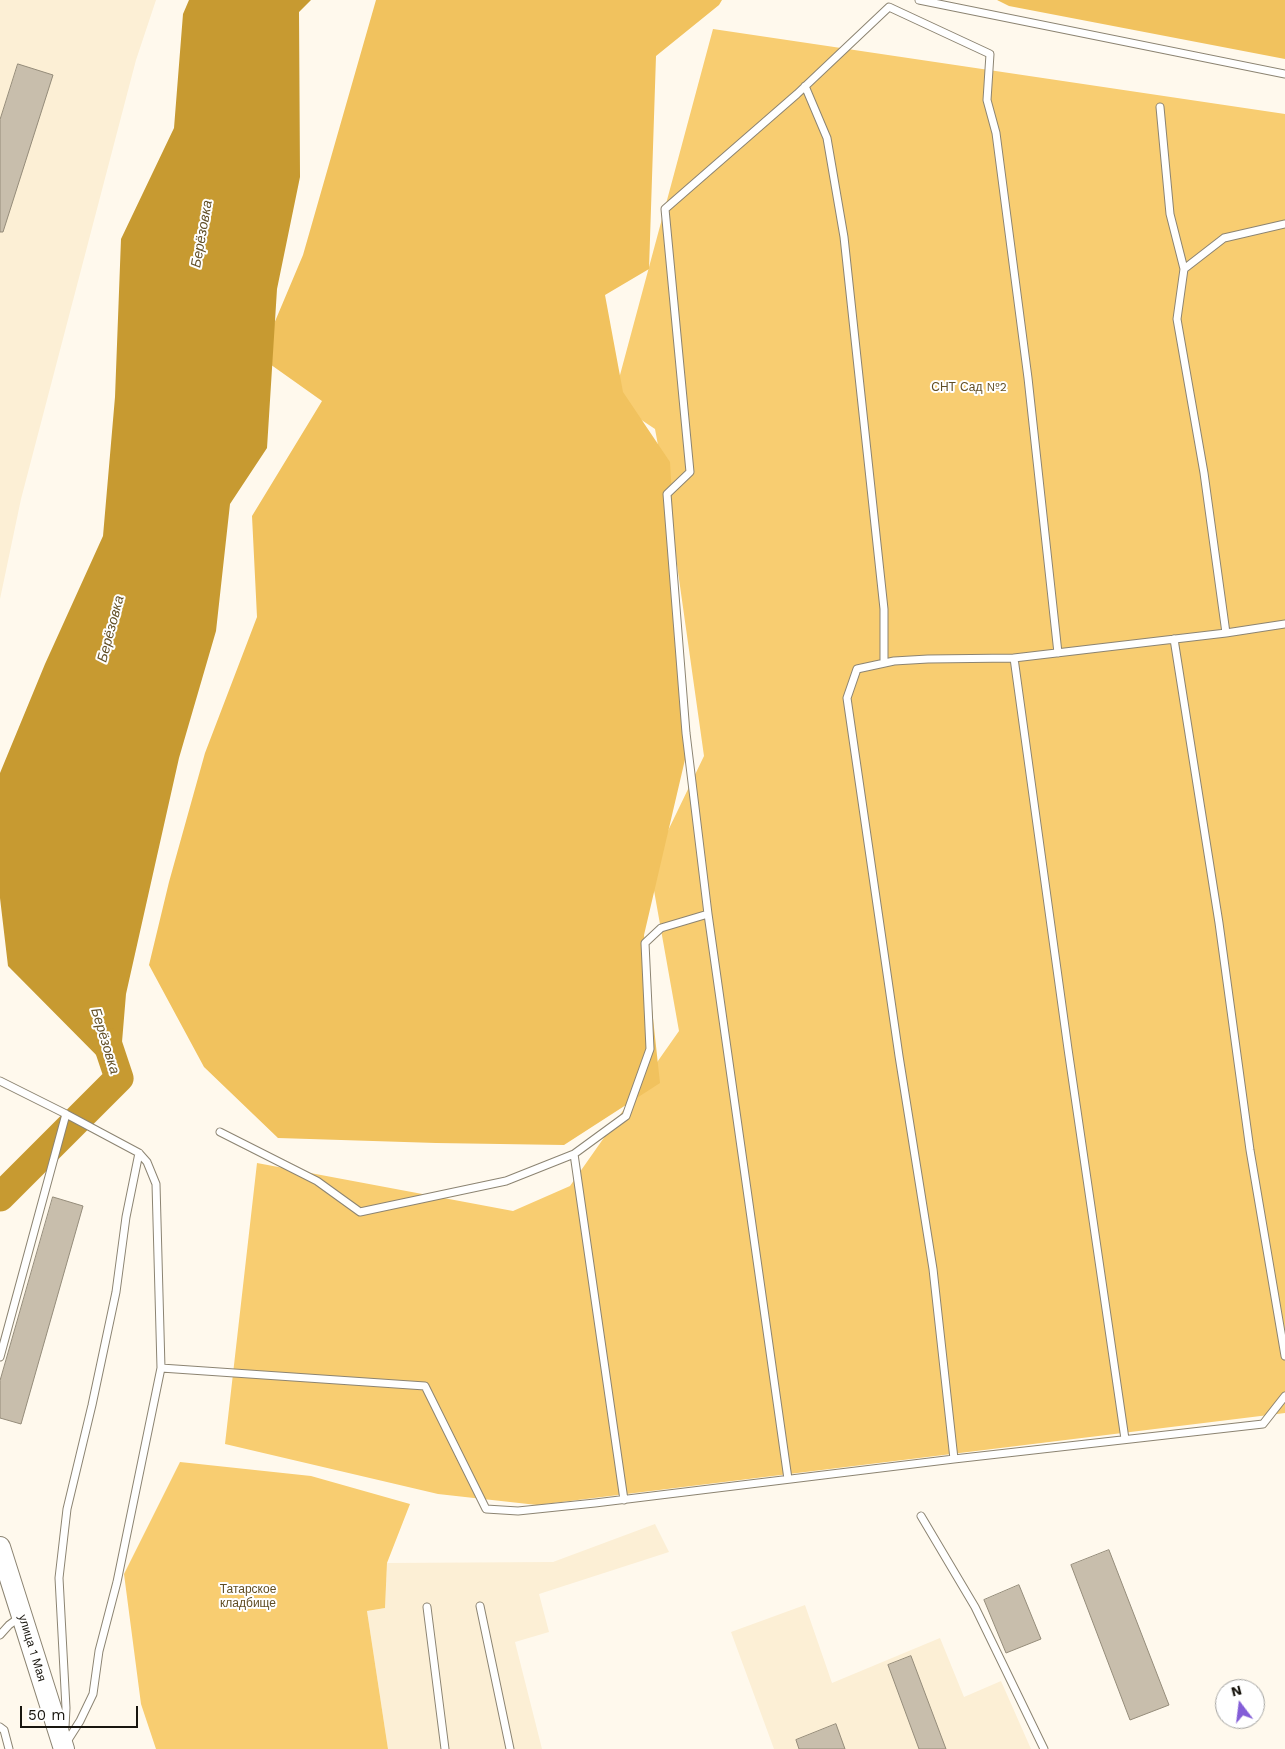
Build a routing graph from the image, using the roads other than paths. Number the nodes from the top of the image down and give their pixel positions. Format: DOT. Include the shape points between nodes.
graph roads {
  1 [pos="919,0"];
  2 [pos="1285,74"];
  3 [pos="805,86"];
  4 [pos="1160,107"];
  5 [pos="1285,224"];
  6 [pos="1184,269"];
  7 [pos="1285,624"];
  8 [pos="1226,633"];
  9 [pos="1174,639"];
  10 [pos="1058,653"];
  11 [pos="1014,658"];
  12 [pos="884,663"];
  13 [pos="708,914"];
  14 [pos="0,1081"];
  15 [pos="66,1114"];
  16 [pos="220,1132"];
  17 [pos="139,1153"];
  18 [pos="574,1154"];
  19 [pos="1285,1356"];
  20 [pos="0,1357"];
  21 [pos="161,1368"];
  22 [pos="1285,1396"];
  23 [pos="1125,1440"];
  24 [pos="954,1459"];
  25 [pos="788,1479"];
  26 [pos="624,1500"];
  27 [pos="921,1516"];
  28 [pos="0,1547"];
  29 [pos="480,1606"];
  30 [pos="427,1607"];
  31 [pos="22,1616"];
  32 [pos="0,1635"];
  33 [pos="0,1727"];
  34 [pos="64,1748"];
  35 [pos="9,1749"];
  36 [pos="445,1749"];
  37 [pos="510,1749"];
  38 [pos="1044,1749"];
  1 -- 2 [label="lane"];
  3 -- 10 [label="lane" via="889,7 990,54 987,100 996,133 1028,378"];
  3 -- 12 [label="lane" via="827,138 844,237 884,609"];
  3 -- 13 [label="lane" via="665,209 690,472 667,494 686,733"];
  4 -- 6 [label="lane" via="1170,214"];
  5 -- 6 [label="lane" via="1224,238"];
  6 -- 8 [label="lane" via="1177,319 1204,473"];
  7 -- 8 [label="lane"];
  8 -- 9 [label="lane"];
  9 -- 10 [label="lane"];
  9 -- 19 [label="lane" via="1219,923 1250,1150"];
  10 -- 11 [label="lane"];
  11 -- 12 [label="lane"];
  11 -- 23 [label="lane"];
  12 -- 24 [label="lane" via="857,669 847,698 933,1269"];
  13 -- 18 [label="lane" via="661,928 645,943 650,1049 626,1116"];
  13 -- 25 [label="lane"];
  14 -- 15 [label="lane"];
  15 -- 17 [label="lane"];
  15 -- 20 [label="lane"];
  16 -- 18 [label="lane" via="317,1181 360,1212 506,1181"];
  17 -- 21 [label="lane" via="147,1162 156,1184"];
  17 -- 34 [label="lane" via="116,1292 67,1508 58,1578 66,1708"];
  18 -- 26 [label="lane"];
  21 -- 26 [label="lane" via="425,1386 486,1510 518,1511"];
  21 -- 34 [label="lane" via="117,1582 99,1651 93,1694"];
  22 -- 23 [label="lane" via="1263,1424"];
  23 -- 24 [label="lane"];
  24 -- 25 [label="lane"];
  25 -- 26 [label="lane"];
  27 -- 38 [label="lane" via="974,1607"];
  28 -- 31 [label="main road, улица 1 Мая"];
  29 -- 37 [label="lane"];
  30 -- 36 [label="lane"];
  31 -- 32 [label="lane"];
  31 -- 34 [label="main road, улица 1 Мая"];
  33 -- 35 [label="lane" via="4,1730"];
}
